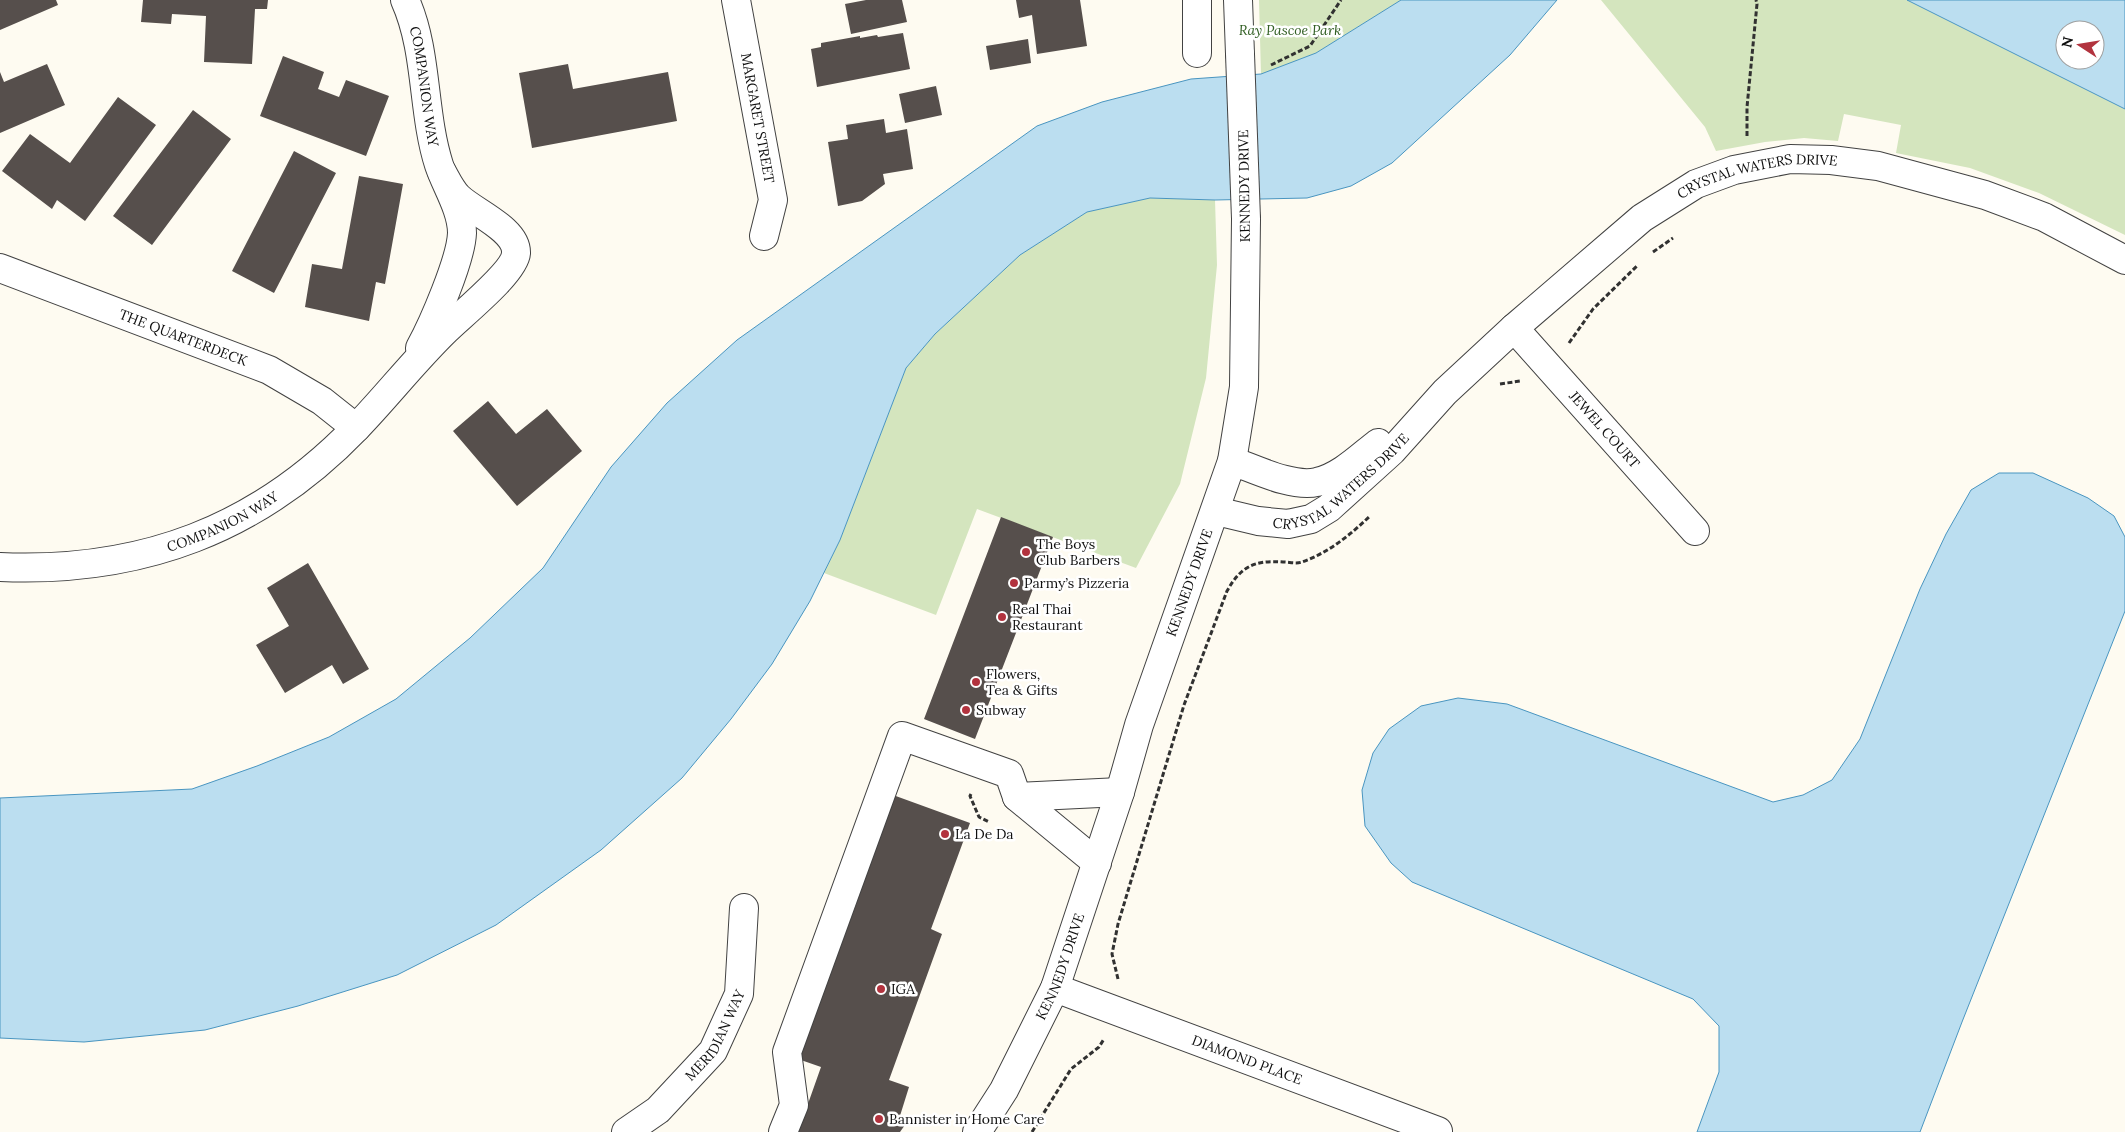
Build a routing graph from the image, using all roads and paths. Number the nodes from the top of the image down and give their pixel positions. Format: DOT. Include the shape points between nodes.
graph roads {
  1 [pos="405,0"];
  2 [pos="736,0"];
  3 [pos="1197,0"];
  4 [pos="1238,0"];
  5 [pos="1341,0"];
  6 [pos="1756,0"];
  7 [pos="1197,53"];
  8 [pos="1264,68"];
  9 [pos="1747,142"];
  10 [pos="442,172"];
  11 [pos="764,236"];
  12 [pos="1674,236"];
  13 [pos="1648,256"];
  14 [pos="2125,260"];
  15 [pos="1642,262"];
  16 [pos="0,268"];
  17 [pos="1514,328"];
  18 [pos="1565,347"];
  19 [pos="400,378"];
  20 [pos="1445,392"];
  21 [pos="356,428"];
  22 [pos="1232,461"];
  23 [pos="1216,511"];
  24 [pos="1695,531"];
  25 [pos="1251,565"];
  26 [pos="0,567"];
  27 [pos="972,790"];
  28 [pos="1120,792"];
  29 [pos="1017,798"];
  30 [pos="989,822"];
  31 [pos="1097,863"];
  32 [pos="744,908"];
  33 [pos="1119,982"];
  34 [pos="1055,988"];
  35 [pos="1106,1034"];
  36 [pos="1438,1131"];
  37 [pos="626,1132"];
  38 [pos="783,1132"];
  39 [pos="977,1132"];
  40 [pos="1032,1132"];
  1 -- 10 [label="street, COMPANION WAY" via="416,38"];
  2 -- 11 [label="street, MARGARET STREET" via="773,200"];
  3 -- 7 [label="street"];
  4 -- 22 [label="street, KENNEDY DRIVE, bridge" via="1246,219 1244,387"];
  5 -- 8 [label="path" via="1310,46"];
  6 -- 9 [label="path"];
  10 -- 19 [label="street, COMPANION WAY" via="460,220 460,246 424,341"];
  10 -- 19 [label="street, COMPANION WAY" via="460,198 508,234 515,245 515,257 503,276"];
  12 -- 13 [label="path"];
  14 -- 17 [label="street, CRYSTAL WATERS DRIVE" via="2044,217 1985,195 1878,166 1790,159 1734,170 1704,181 1642,218"];
  15 -- 18 [label="path" via="1593,309"];
  16 -- 21 [label="street, THE QUARTERDECK" via="269,370 322,401"];
  17 -- 20 [label="street, CRYSTAL WATERS DRIVE"];
  17 -- 24 [label="street, JEWEL COURT"];
  19 -- 21 [label="street, COMPANION WAY"];
  20 -- 22 [label="street, CRYSTAL WATERS DRIVE" via="1334,476 1317,482 1290,481"];
  20 -- 23 [label="street, CRYSTAL WATERS DRIVE" via="1371,471 1329,508 1311,519 1277,524"];
  21 -- 26 [label="street, COMPANION WAY" via="310,470 251,512 192,539 144,555 84,566"];
  22 -- 23 [label="street, KENNEDY DRIVE"];
  23 -- 28 [label="street, KENNEDY DRIVE" via="1140,725"];
  25 -- 33 [label="path" via="1235,575 1227,590 1184,705 1118,924 1112,954"];
  27 -- 30 [label="path" via="970,796 979,817"];
  28 -- 29 [label="street"];
  28 -- 31 [label="street, KENNEDY DRIVE"];
  29 -- 31 [label="street"];
  29 -- 38 [label="street" via="1009,774 902,736 787,1052 794,1105"];
  31 -- 34 [label="street, KENNEDY DRIVE"];
  32 -- 37 [label="street, MERIDIAN WAY" via="739,994 713,1051 658,1110"];
  34 -- 36 [label="street, DIAMOND PLACE"];
  34 -- 39 [label="street, KENNEDY DRIVE" via="1004,1090"];
  35 -- 40 [label="path" via="1099,1047 1071,1069"];
}
